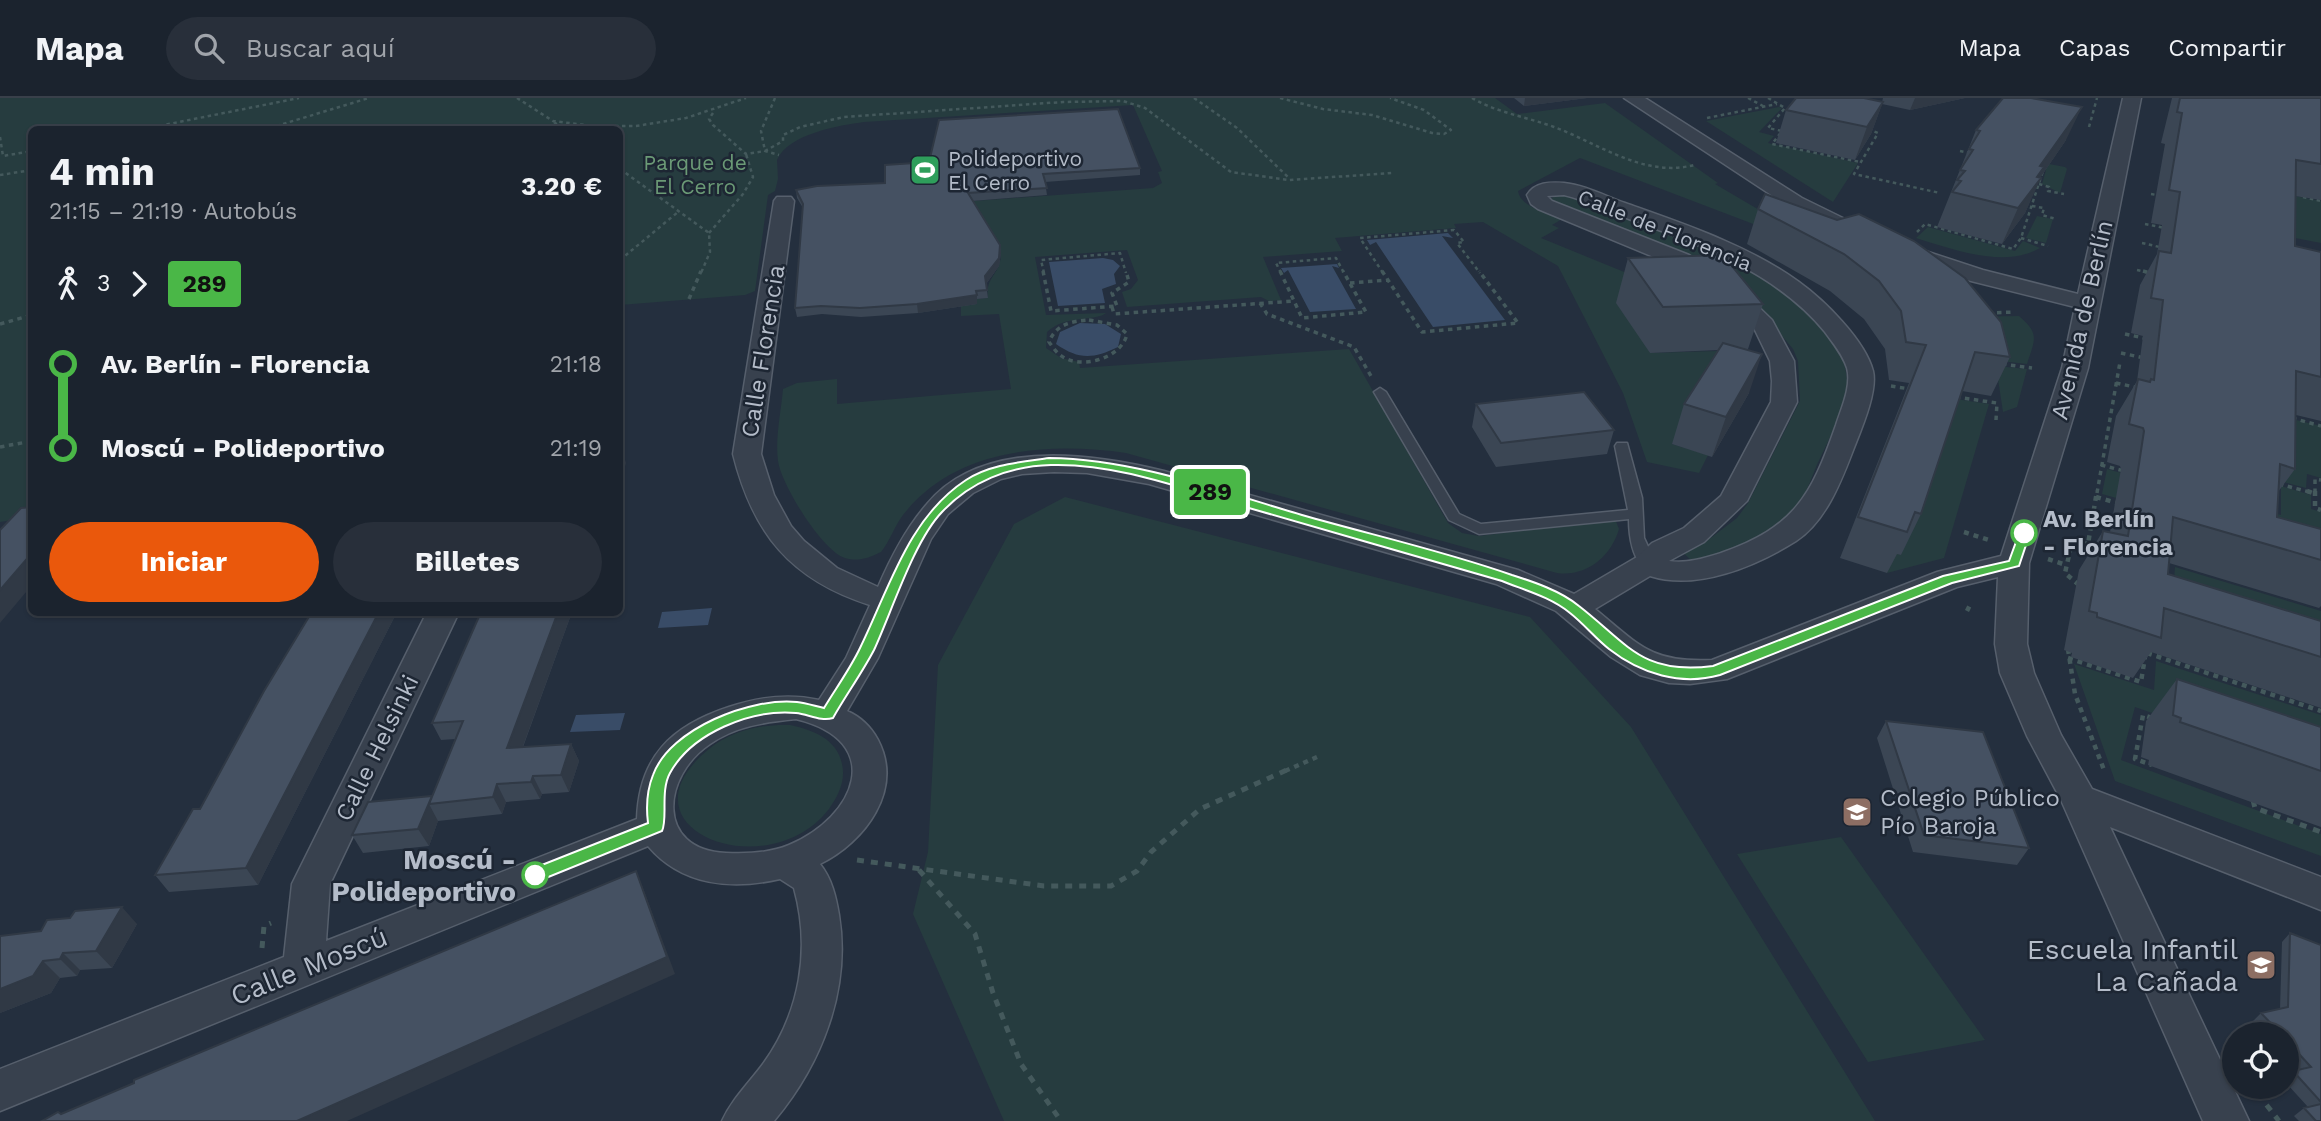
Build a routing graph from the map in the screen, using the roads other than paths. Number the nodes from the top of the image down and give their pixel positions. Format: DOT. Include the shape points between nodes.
graph roads {
  1 [pos="1633,98"];
  2 [pos="2132,98"];
  3 [pos="784,201"];
  4 [pos="1859,234"];
  5 [pos="1892,247"];
  6 [pos="2087,303"];
  7 [pos="1380,392"];
  8 [pos="1622,446"];
  9 [pos="1636,514"];
  10 [pos="2020,555"];
  11 [pos="1648,564"];
  12 [pos="887,600"];
  13 [pos="1573,608"];
  14 [pos="441,616"];
  15 [pos="828,714"];
  16 [pos="2093,787"];
  17 [pos="656,827"];
  18 [pos="785,863"];
  19 [pos="2321,894"];
  20 [pos="304,968"];
  21 [pos="0,1090"];
  22 [pos="745,1121"];
  23 [pos="2227,1121"];
  1 -- 4 [label="street" via="1795,202"];
  2 -- 6 [label="street, Avenida de Berlín"];
  3 -- 12 [label="street, Calle Florencia" via="747,454 754,484 787,542 811,565 845,586"];
  5 -- 6 [label="street" via="1975,275"];
  6 -- 10 [label="street, Avenida de Berlín" via="2075,368"];
  7 -- 9 [label="lane" via="1454,517 1468,526 1479,529"];
  8 -- 9 [label="lane"];
  9 -- 11 [label="lane" via="1637,538"];
  10 -- 13 [label="street" via="1715,671 1663,672 1614,646"];
  10 -- 16 [label="street, Avenida de Berlín" via="2010,621 2018,673 2044,736"];
  11 -- 11 [label="street, Calle de Florencia" via="1663,550 1694,535 1733,500 1784,402 1782,361 1751,310 1714,280 1658,250 1545,205 1538,200 1541,190 1578,192 1750,262 1813,304 1844,340 1862,373 1859,397 1835,458 1816,503 1800,523 1760,548 1705,567 1672,572"];
  11 -- 13 [label="street, Calle de Florencia"];
  12 -- 13 [label="street" via="918,536 953,495 995,471 1049,461 1106,466 1154,477 1507,578"];
  12 -- 15 [label="street" via="865,652"];
  14 -- 20 [label="street, Calle Helsinki" via="311,884"];
  15 -- 17 [label="street" via="796,707 762,709 734,716 696,736 676,752 661,774 654,807"];
  15 -- 18 [label="street" via="861,738 870,773 865,798 834,836"];
  16 -- 19 [label="street"];
  16 -- 23 [label="street, Avenida de Berlín"];
  17 -- 18 [label="street" via="689,861 706,867 728,870"];
  17 -- 20 [label="street, Calle Moscú"];
  18 -- 22 [label="street" via="808,877 825,945 816,1001 793,1058"];
  20 -- 21 [label="street, Calle Moscú"];
}
